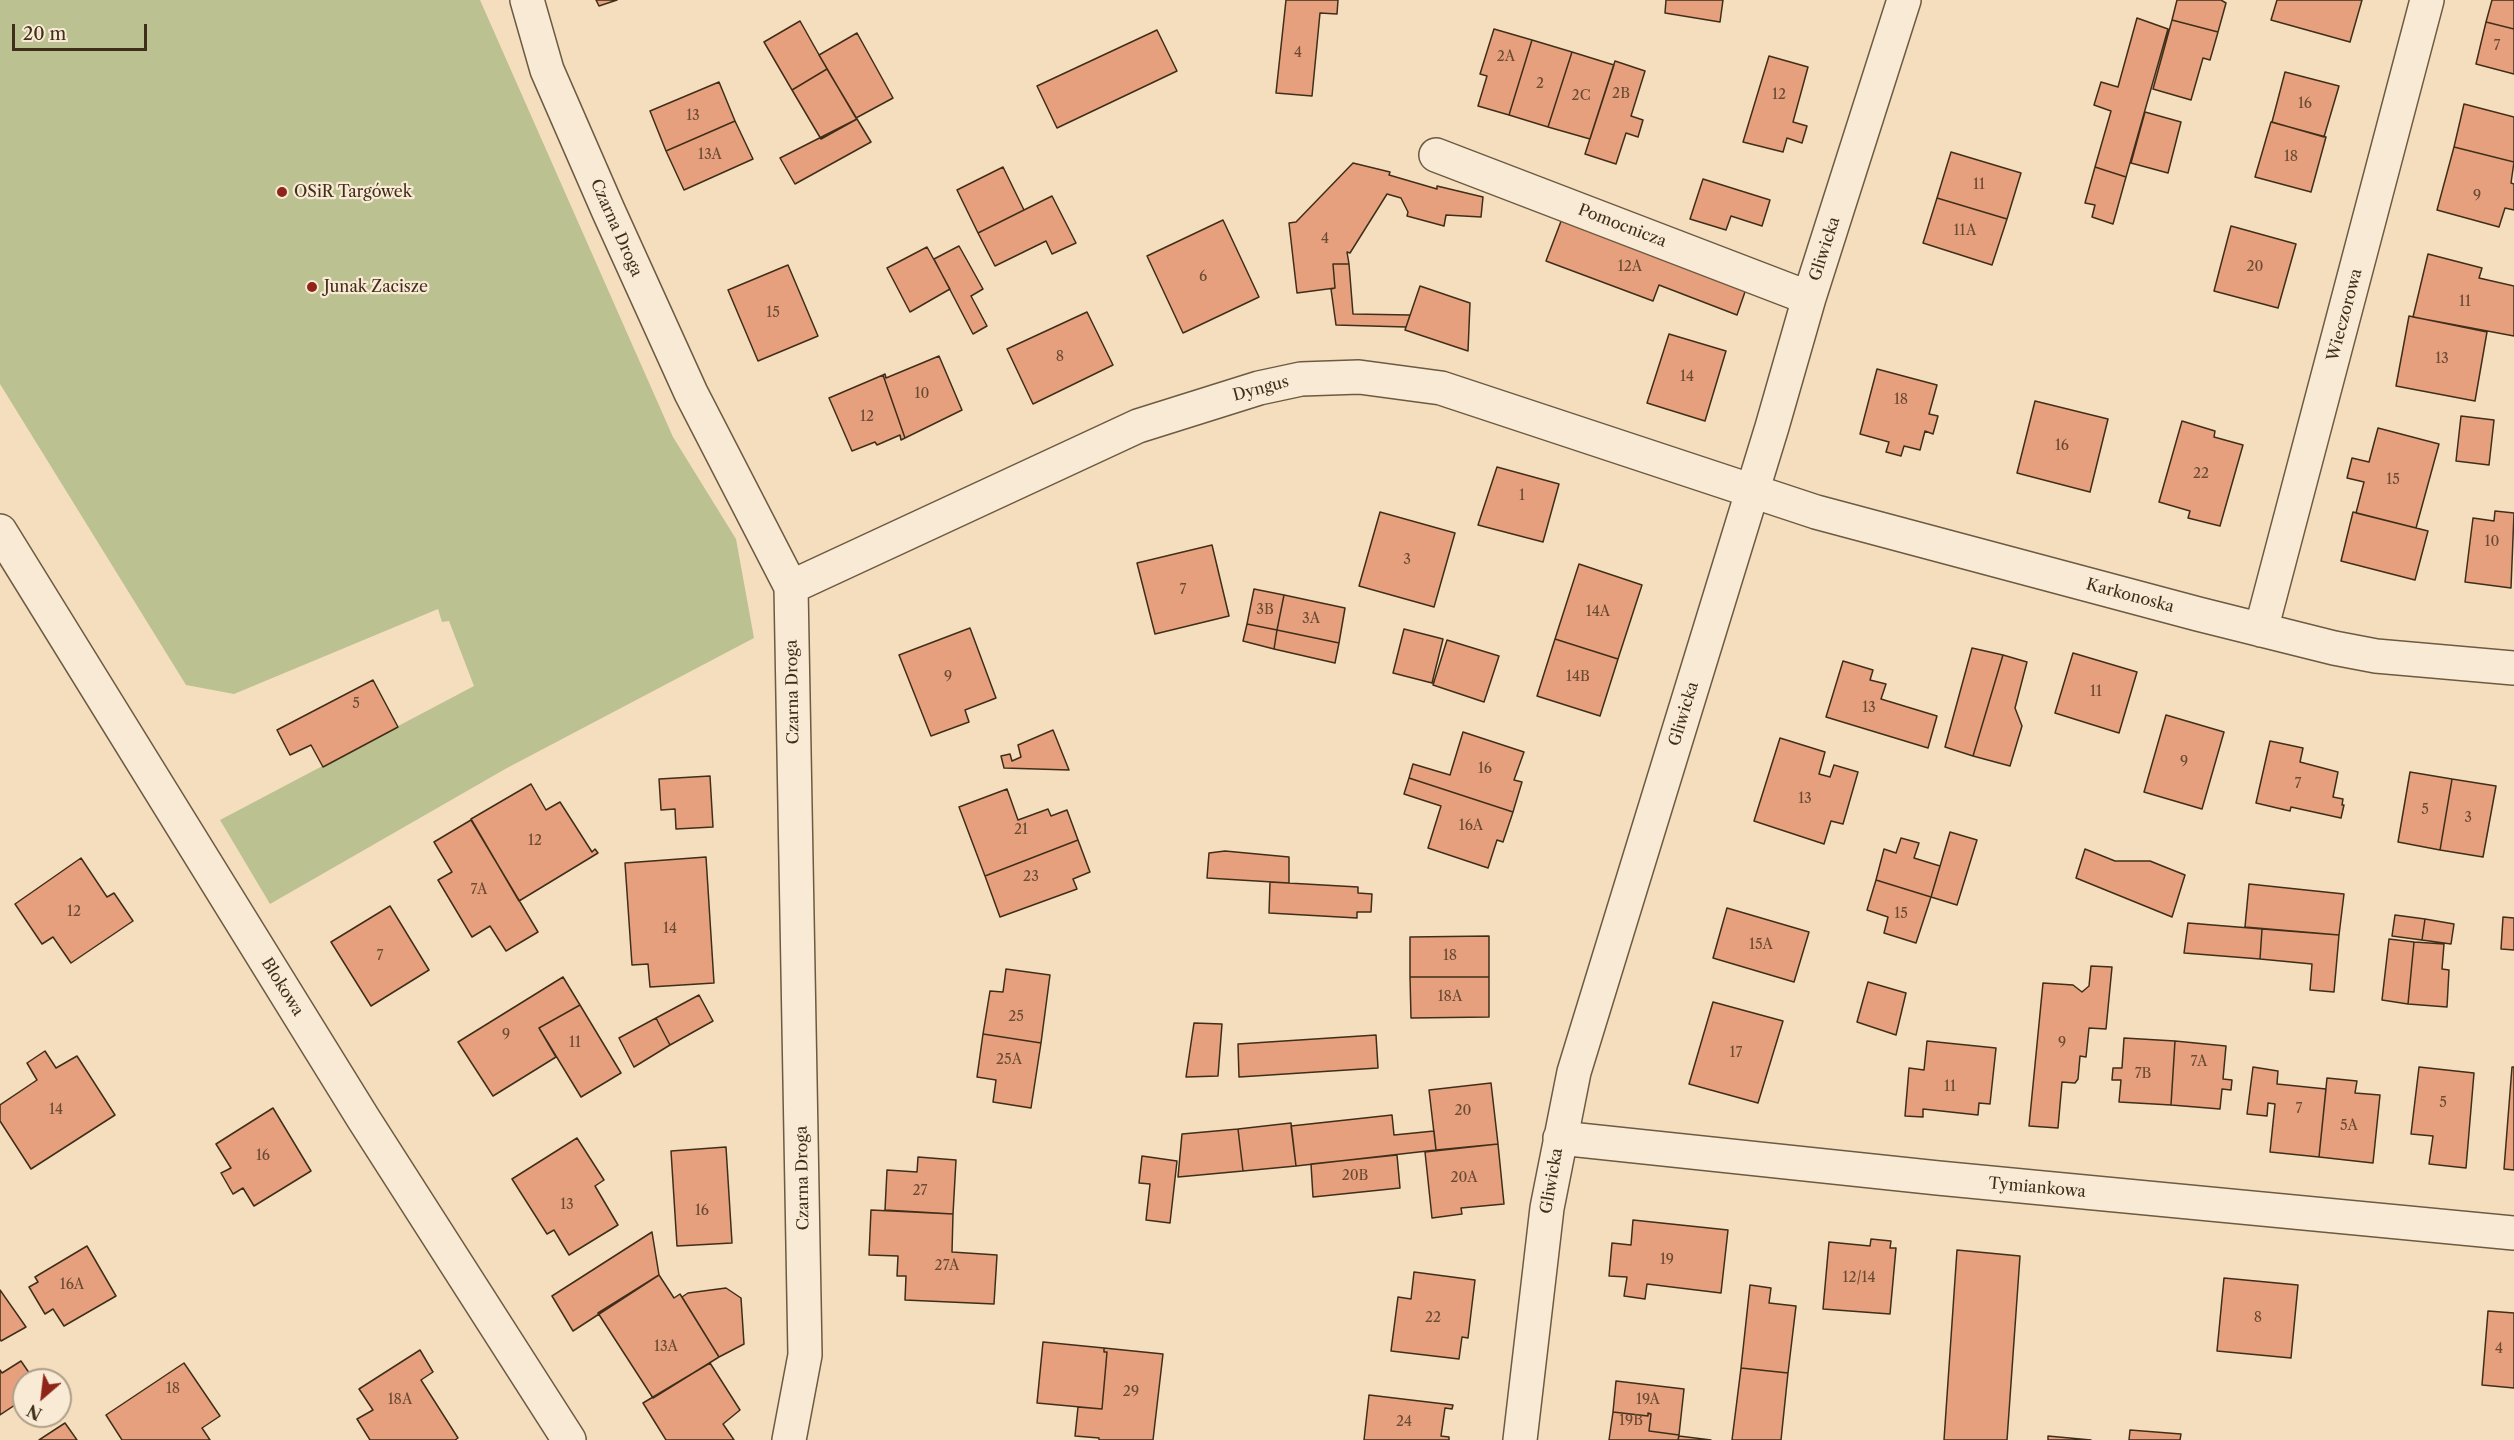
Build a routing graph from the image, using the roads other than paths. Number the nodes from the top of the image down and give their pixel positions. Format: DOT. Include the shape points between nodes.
graph roads {
  1 [pos="527,0"];
  2 [pos="1904,0"];
  3 [pos="2427,0"];
  4 [pos="1436,155"];
  5 [pos="1809,298"];
  6 [pos="1752,491"];
  7 [pos="0,531"];
  8 [pos="791,587"];
  9 [pos="2261,630"];
  10 [pos="2514,668"];
  11 [pos="1560,1138"];
  12 [pos="2514,1233"];
  13 [pos="569,1440"];
  14 [pos="789,1440"];
  15 [pos="1520,1440"];
  1 -- 8 [label="street, Czarna Droga" via="547,70 612,221 691,393"];
  2 -- 5 [label="street, Gliwicka"];
  3 -- 9 [label="street, Wieczorowa"];
  4 -- 5 [label="street, Pomocnicza"];
  5 -- 6 [label="street, Gliwicka"];
  6 -- 8 [label="street, Dyngus" via="1440,388 1359,377 1302,379 1259,388 1138,426"];
  6 -- 9 [label="street, Karkonoska" via="1816,512"];
  6 -- 11 [label="street, Gliwicka" via="1574,1072"];
  7 -- 13 [label="street, Blokowa" via="363,1118"];
  8 -- 14 [label="street, Czarna Droga" via="805,1355"];
  9 -- 10 [label="street, Karkonoska" via="2376,656"];
  11 -- 12 [label="street, Tymiankowa" via="1950,1180"];
  11 -- 15 [label="street, Gliwicka" via="1547,1208"];
}
